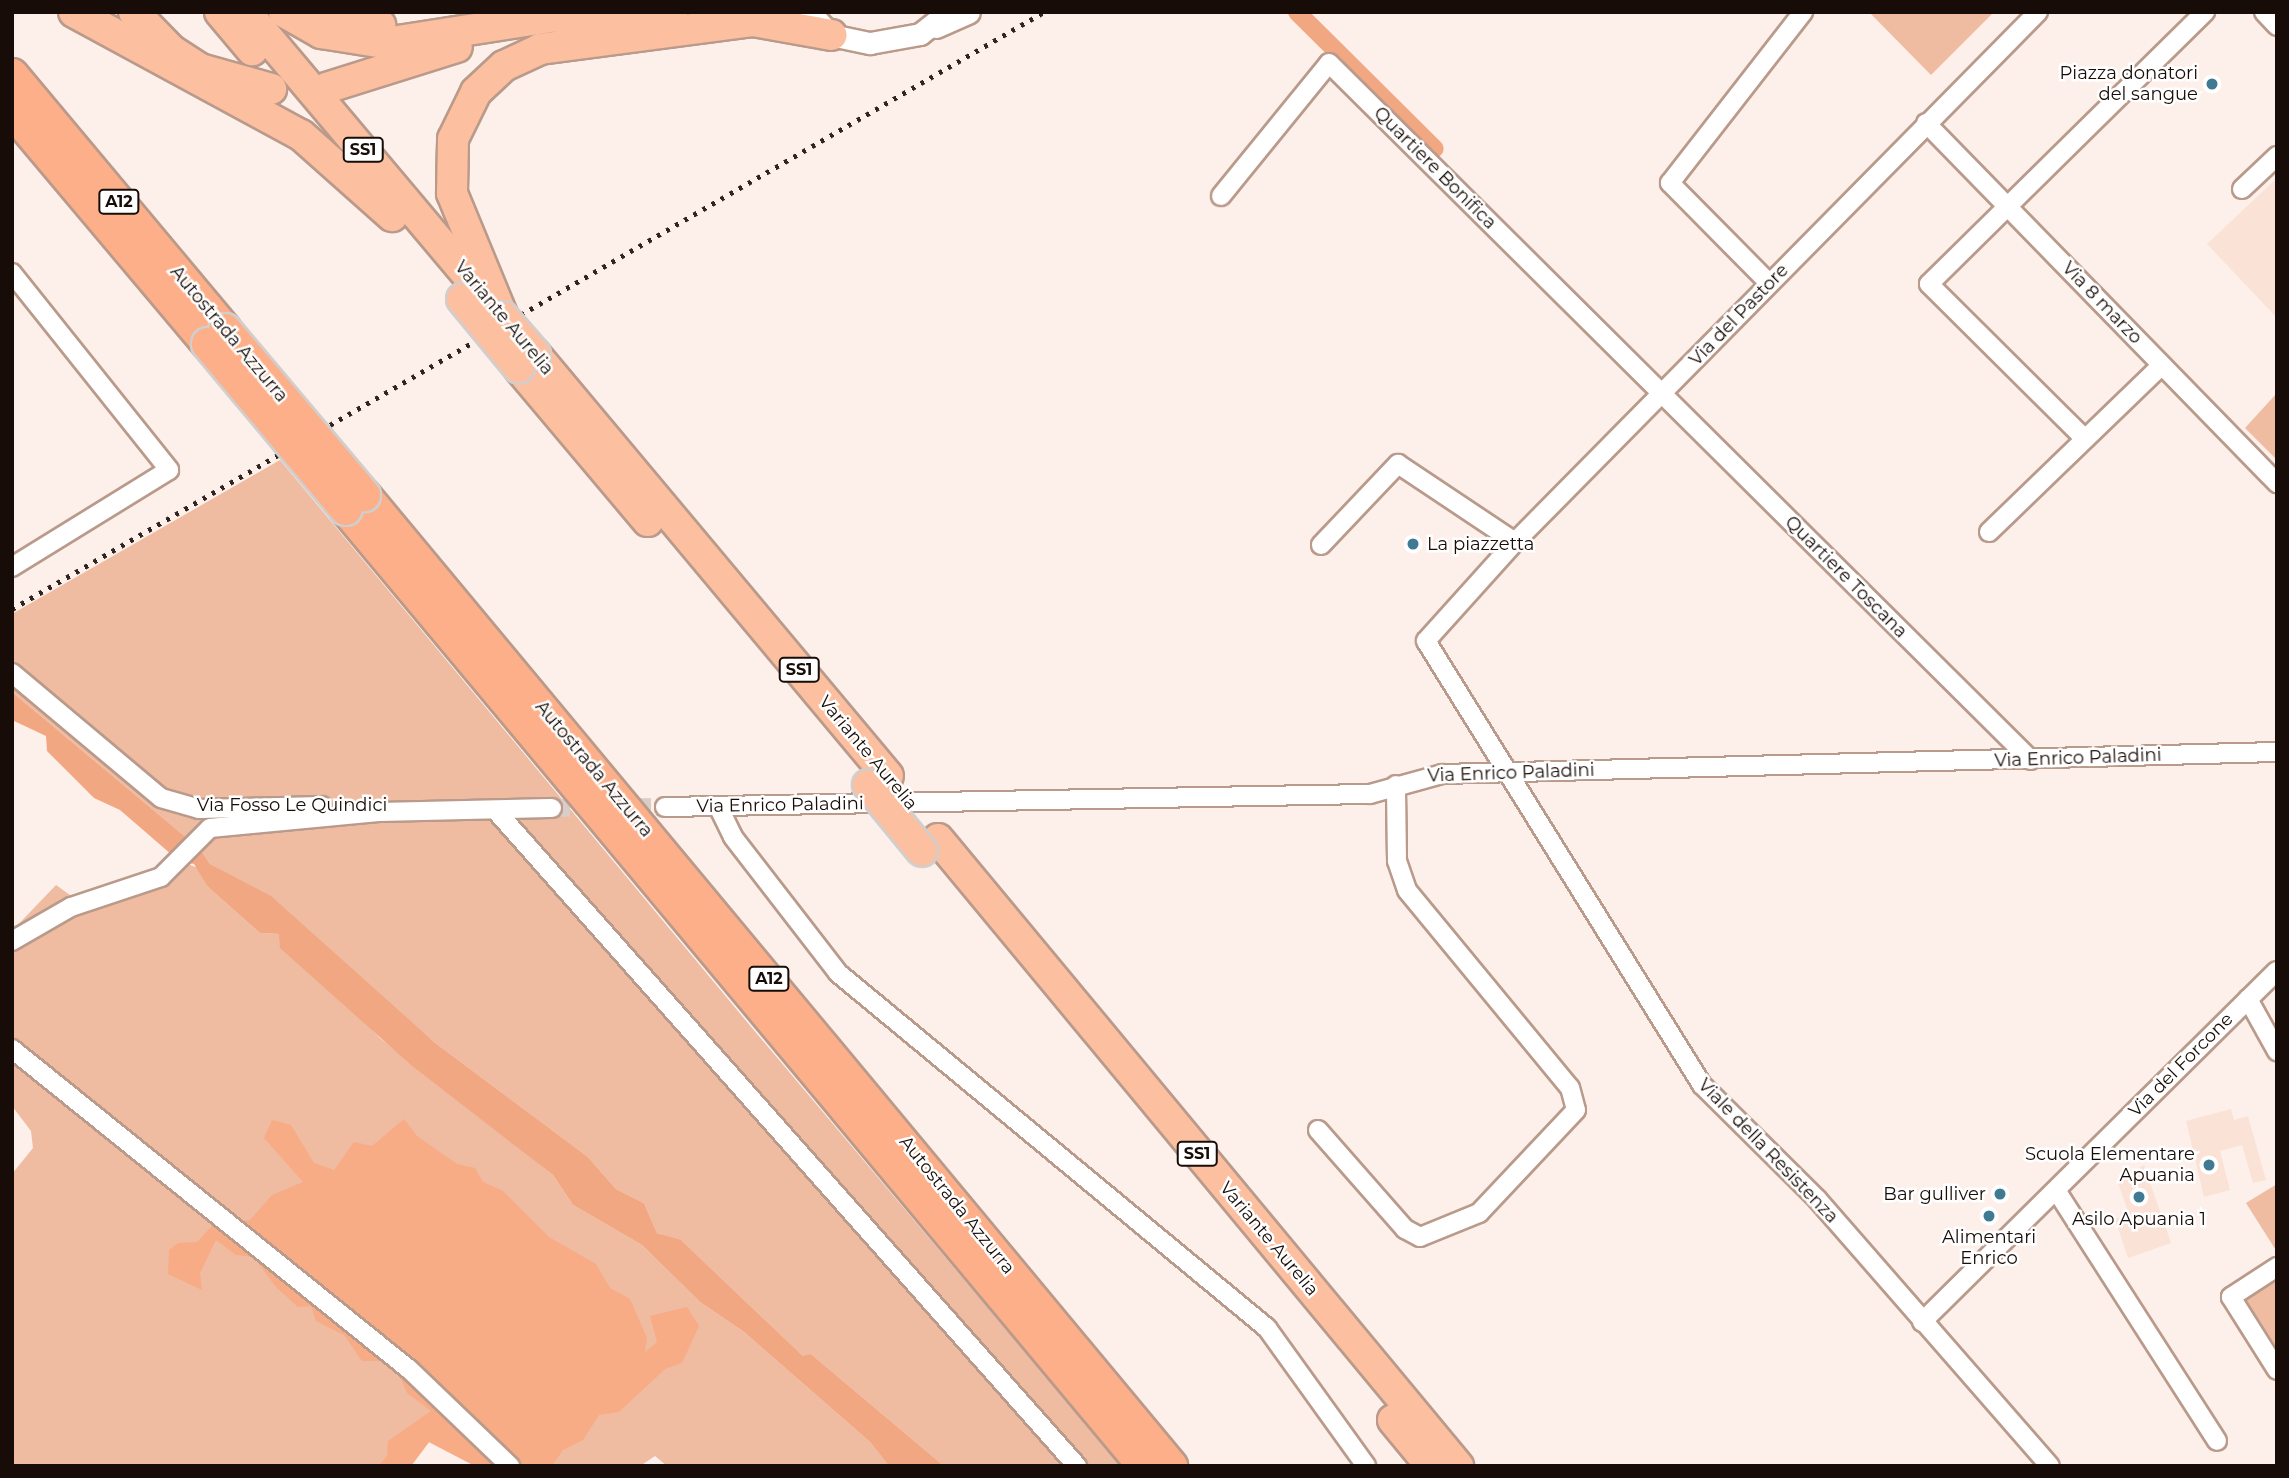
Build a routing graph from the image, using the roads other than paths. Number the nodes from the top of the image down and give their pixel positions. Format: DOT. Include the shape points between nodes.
graph roads {
  1 [pos="74,12"];
  2 [pos="134,12"];
  3 [pos="220,12"];
  4 [pos="246,12"];
  5 [pos="284,12"];
  6 [pos="329,12"];
  7 [pos="810,12"];
  8 [pos="969,12"];
  9 [pos="1803,12"];
  10 [pos="2205,12"];
  11 [pos="2264,12"];
  12 [pos="571,15"];
  13 [pos="2027,16"];
  14 [pos="941,20"];
  15 [pos="754,21"];
  16 [pos="2277,26"];
  17 [pos="513,27"];
  18 [pos="831,36"];
  19 [pos="12,75"];
  20 [pos="326,88"];
  21 [pos="271,89"];
  22 [pos="12,111"];
  23 [pos="1926,123"];
  24 [pos="2277,156"];
  25 [pos="2242,189"];
  26 [pos="1221,196"];
  27 [pos="2008,206"];
  28 [pos="392,216"];
  29 [pos="12,273"];
  30 [pos="1769,283"];
  31 [pos="475,290"];
  32 [pos="217,337"];
  33 [pos="527,361"];
  34 [pos="2162,365"];
  35 [pos="1662,394"];
  36 [pos="2085,439"];
  37 [pos="2277,483"];
  38 [pos="355,502"];
  39 [pos="1989,532"];
  40 [pos="1515,542"];
  41 [pos="1321,545"];
  42 [pos="12,567"];
  43 [pos="12,673"];
  44 [pos="2277,752"];
  45 [pos="2031,760"];
  46 [pos="1503,772"];
  47 [pos="1396,785"];
  48 [pos="718,806"];
  49 [pos="665,807"];
  50 [pos="552,808"];
  51 [pos="407,811"];
  52 [pos="498,813"];
  53 [pos="930,845"];
  54 [pos="12,941"];
  55 [pos="2277,971"];
  56 [pos="2248,999"];
  57 [pos="12,1049"];
  58 [pos="2277,1051"];
  59 [pos="1318,1130"];
  60 [pos="2056,1190"];
  61 [pos="2277,1267"];
  62 [pos="1922,1322"];
  63 [pos="2276,1365"];
  64 [pos="2217,1441"];
  65 [pos="510,1466"];
  66 [pos="1077,1466"];
  67 [pos="1144,1466"];
  68 [pos="1171,1466"];
  69 [pos="1366,1466"];
  70 [pos="1431,1466"];
  71 [pos="1458,1466"];
  72 [pos="2050,1466"];
  1 -- 28 [label="highway" via="301,135"];
  2 -- 21 [label="highway" via="192,64"];
  3 -- 28 [label="highway, Variante Aurelia / SS1"];
  4 -- 31 [label="highway, Variante Aurelia / SS1"];
  5 -- 17 [label="highway" via="313,30 366,42"];
  6 -- 17 [label="highway" via="390,26"];
  7 -- 18 [label="street"];
  8 -- 14 [label="street"];
  9 -- 30 [label="street" via="1670,183"];
  10 -- 27 [label="street"];
  11 -- 16 [label="street"];
  12 -- 15 [label="highway" via="671,14"];
  12 -- 17 [label="highway"];
  13 -- 23 [label="street, Via del Pastore"];
  14 -- 18 [label="street" via="887,42"];
  15 -- 18 [label="highway"];
  15 -- 31 [label="highway" via="553,46 521,56 486,81 461,117 450,165"];
  17 -- 20 [label="highway"];
  19 -- 32 [label="highway, Autostrada Azzurra / A12"];
  22 -- 32 [label="highway, Autostrada Azzurra / A12"];
  23 -- 27 [label="street, Via 8 marzo"];
  23 -- 30 [label="street, Via del Pastore"];
  24 -- 25 [label="street"];
  26 -- 35 [label="street, Quartiere Bonifica" via="1329,63"];
  27 -- 34 [label="street, Via 8 marzo"];
  27 -- 36 [label="street" via="1929,284"];
  28 -- 31 [label="highway, Variante Aurelia / SS1"];
  29 -- 42 [label="street" via="169,470"];
  30 -- 35 [label="street, Via del Pastore"];
  31 -- 33 [label="highway, Variante Aurelia / SS1, bridge"];
  31 -- 33 [label="highway, Variante Aurelia / SS1, bridge" via="503,317"];
  32 -- 38 [label="highway, Autostrada Azzurra / A12, bridge"];
  33 -- 53 [label="highway, Variante Aurelia / SS1"];
  34 -- 36 [label="street"];
  34 -- 37 [label="street, Via 8 marzo"];
  35 -- 40 [label="street, Via del Pastore"];
  35 -- 45 [label="street, Quartiere Toscana"];
  36 -- 39 [label="street"];
  38 -- 67 [label="highway, Autostrada Azzurra / A12"];
  38 -- 68 [label="highway, Autostrada Azzurra / A12"];
  40 -- 41 [label="street" via="1398,464"];
  40 -- 46 [label="street, Via del Pastore" via="1427,634 1427,649"];
  43 -- 51 [label="street, Via Fosso Le Quindici" via="161,798 199,809 395,804"];
  44 -- 45 [label="street, Via Enrico Paladini"];
  45 -- 46 [label="street, Via Enrico Paladini"];
  46 -- 47 [label="street, Via Enrico Paladini" via="1423,775"];
  46 -- 62 [label="street, Viale della Resistenza" via="1702,1085 1817,1199"];
  47 -- 48 [label="street, Via Enrico Paladini" via="1370,794"];
  47 -- 59 [label="street" via="1397,861 1407,890 1570,1088 1576,1110 1479,1213 1420,1237 1405,1229"];
  48 -- 49 [label="street, Via Enrico Paladini"];
  48 -- 69 [label="street" via="733,836 838,973 1267,1328"];
  50 -- 52 [label="street"];
  51 -- 52 [label="street"];
  51 -- 54 [label="street" via="210,828 171,870 71,907"];
  52 -- 66 [label="street"];
  53 -- 70 [label="highway, Variante Aurelia / SS1"];
  53 -- 71 [label="highway, Variante Aurelia / SS1"];
  55 -- 56 [label="street, Via del Forcone"];
  56 -- 58 [label="street"];
  56 -- 60 [label="street, Via del Forcone"];
  57 -- 65 [label="street" via="410,1370"];
  60 -- 62 [label="street, Via del Forcone"];
  60 -- 64 [label="street"];
  61 -- 63 [label="street" via="2231,1297"];
  62 -- 72 [label="street, Viale della Resistenza"];
}
